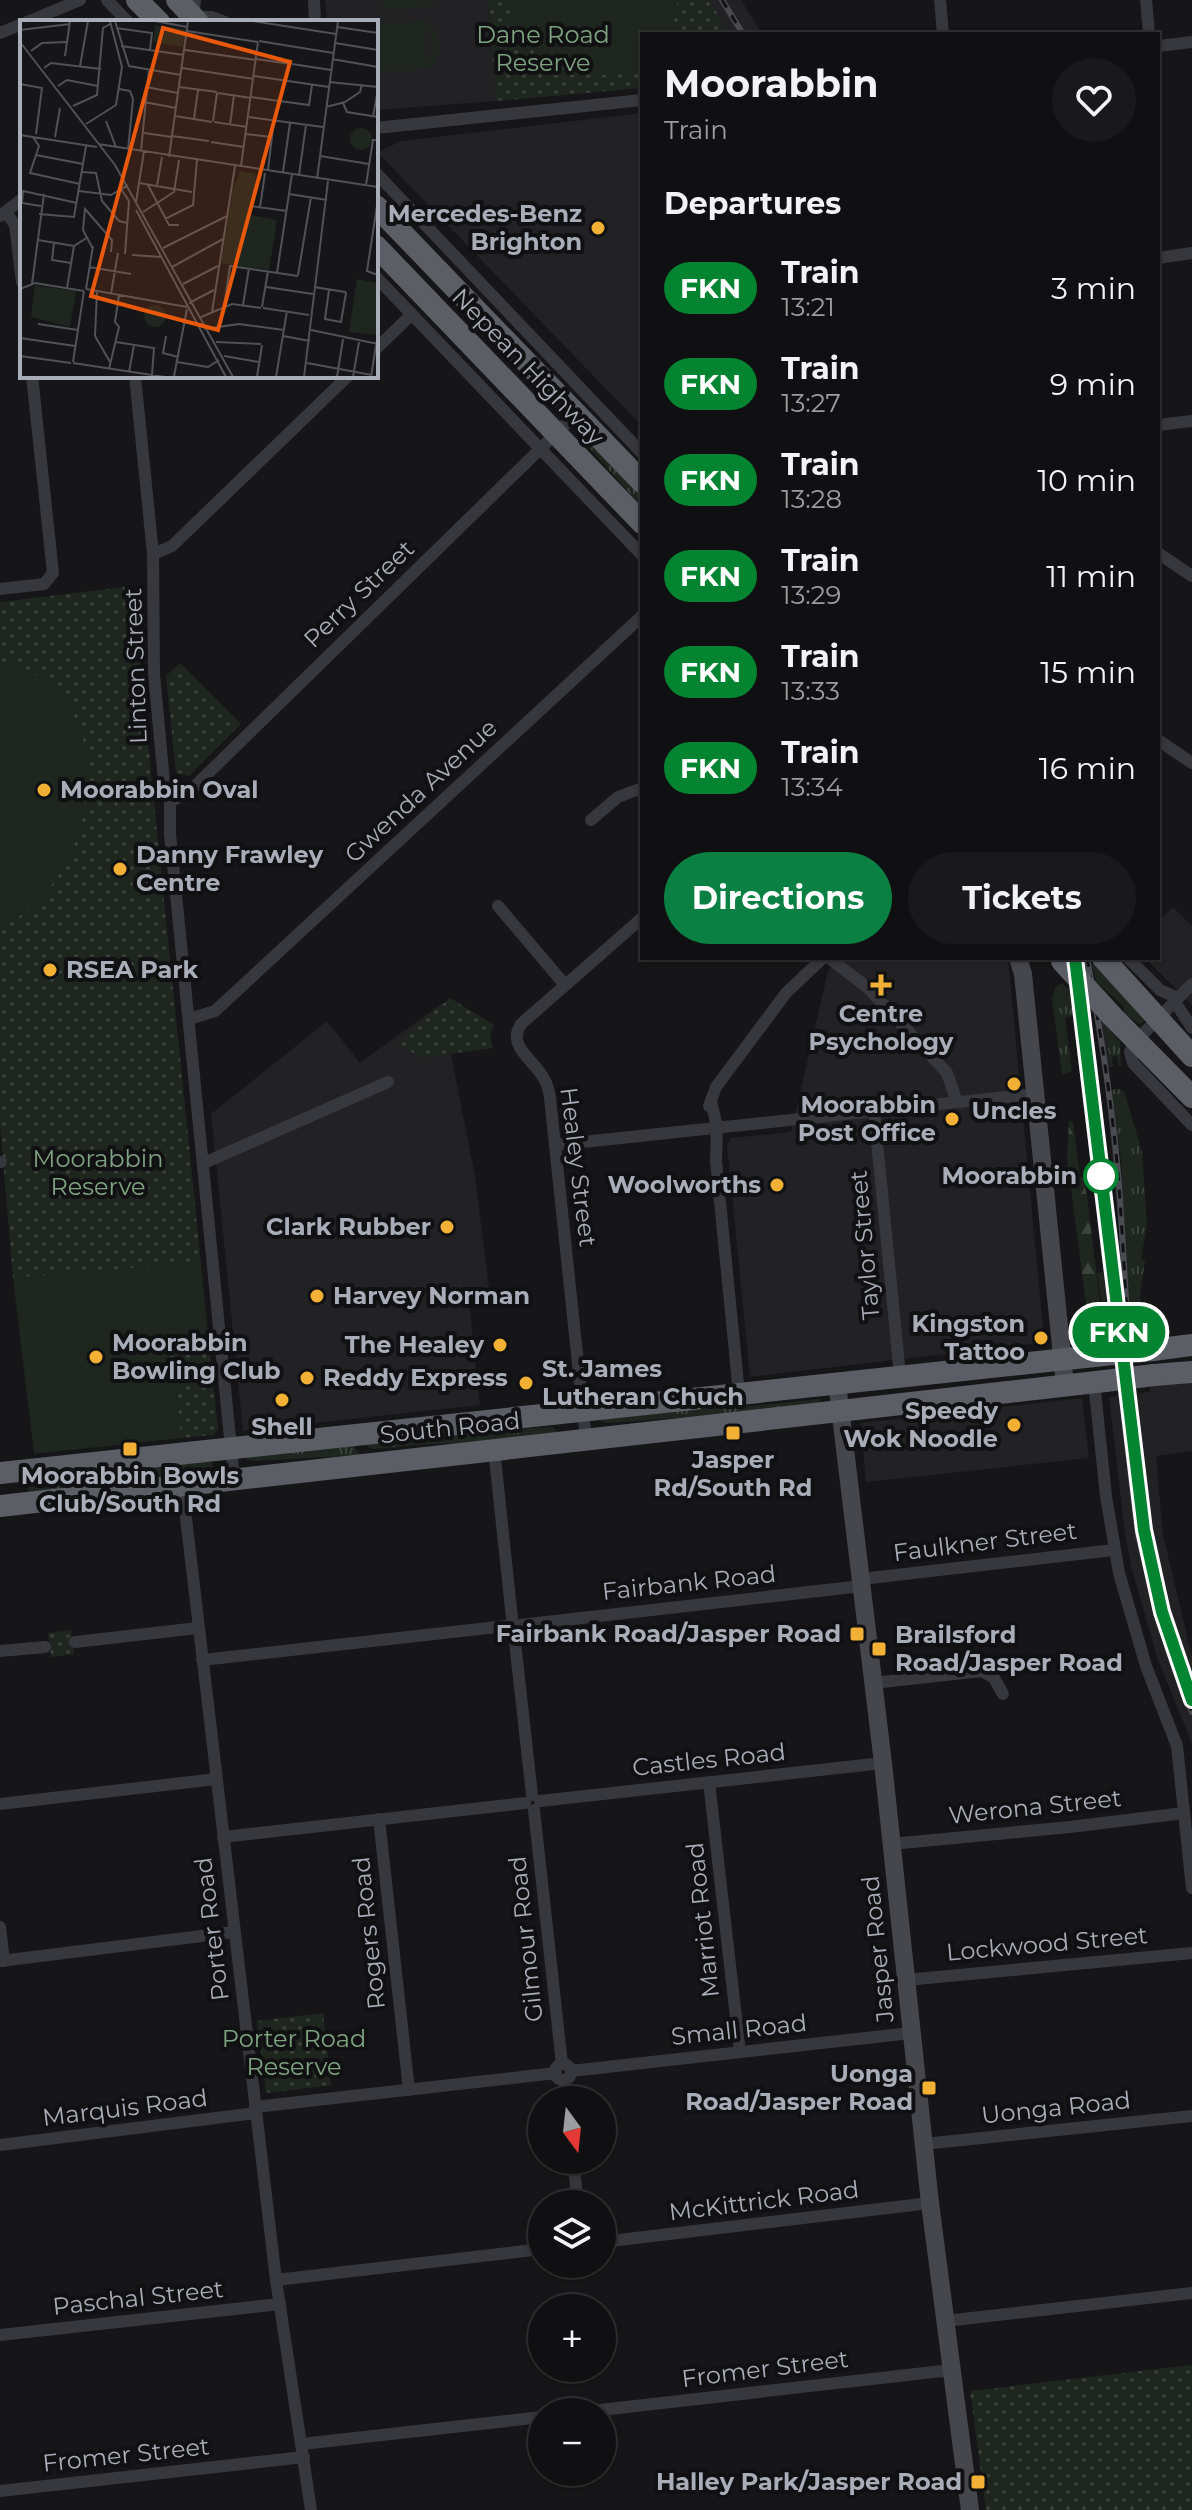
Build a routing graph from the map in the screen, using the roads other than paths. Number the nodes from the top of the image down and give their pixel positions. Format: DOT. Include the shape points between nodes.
graph roads {
  1 [pos="80,0"];
  2 [pos="107,0"];
  3 [pos="137,0"];
  4 [pos="177,0"];
  5 [pos="314,0"];
  6 [pos="940,0"];
  7 [pos="1146,0"];
  8 [pos="196,13"];
  9 [pos="32,20"];
  10 [pos="126,20"];
  11 [pos="157,20"];
  12 [pos="220,20"];
  13 [pos="315,20"];
  14 [pos="20,25"];
  15 [pos="943,32"];
  16 [pos="1149,32"];
  17 [pos="0,33"];
  18 [pos="1192,42"];
  19 [pos="1160,46"];
  20 [pos="640,100"];
  21 [pos="378,128"];
  22 [pos="378,175"];
  23 [pos="20,201"];
  24 [pos="378,208"];
  25 [pos="3,214"];
  26 [pos="378,248"];
  27 [pos="1192,253"];
  28 [pos="1160,258"];
  29 [pos="20,266"];
  30 [pos="378,279"];
  31 [pos="412,314"];
  32 [pos="378,347"];
  33 [pos="32,378"];
  34 [pos="135,378"];
  35 [pos="346,378"];
  36 [pos="576,414"];
  37 [pos="1192,421"];
  38 [pos="1160,425"];
  39 [pos="548,441"];
  40 [pos="640,451"];
  41 [pos="640,480"];
  42 [pos="640,521"];
  43 [pos="640,553"];
  44 [pos="153,554"];
  45 [pos="1160,554"];
  46 [pos="1192,576"];
  47 [pos="0,589"];
  48 [pos="640,618"];
  49 [pos="1160,741"];
  50 [pos="1192,763"];
  51 [pos="640,789"];
  52 [pos="170,802"];
  53 [pos="591,820"];
  54 [pos="498,906"];
  55 [pos="640,920"];
  56 [pos="824,960"];
  57 [pos="829,960"];
  58 [pos="1062,960"];
  59 [pos="1105,960"];
  60 [pos="1130,960"];
  61 [pos="1023,963"];
  62 [pos="1192,984"];
  63 [pos="565,985"];
  64 [pos="1176,1000"];
  65 [pos="189,1019"];
  66 [pos="1158,1019"];
  67 [pos="1136,1041"];
  68 [pos="1190,1043"];
  69 [pos="388,1082"];
  70 [pos="1035,1094"];
  71 [pos="1192,1097"];
  72 [pos="957,1102"];
  73 [pos="874,1111"];
  74 [pos="1192,1125"];
  75 [pos="713,1127"];
  76 [pos="555,1145"];
  77 [pos="204,1163"];
  78 [pos="1192,1345"];
  79 [pos="1063,1359"];
  80 [pos="1192,1372"];
  81 [pos="900,1376"];
  82 [pos="837,1383"];
  83 [pos="1065,1385"];
  84 [pos="1097,1387"];
  85 [pos="739,1393"];
  86 [pos="583,1410"];
  87 [pos="840,1410"];
  88 [pos="355,1435"];
  89 [pos="586,1439"];
  90 [pos="232,1449"];
  91 [pos="494,1449"];
  92 [pos="370,1463"];
  93 [pos="8,1472"];
  94 [pos="234,1478"];
  95 [pos="182,1484"];
  96 [pos="10,1505"];
  97 [pos="1114,1550"];
  98 [pos="861,1582"];
  99 [pos="513,1625"];
  100 [pos="198,1628"];
  101 [pos="75,1642"];
  102 [pos="45,1647"];
  103 [pos="0,1651"];
  104 [pos="202,1660"];
  105 [pos="873,1683"];
  106 [pos="1003,1694"];
  107 [pos="883,1763"];
  108 [pos="216,1779"];
  109 [pos="709,1782"];
  110 [pos="533,1802"];
  111 [pos="0,1804"];
  112 [pos="1184,1813"];
  113 [pos="379,1819"];
  114 [pos="223,1837"];
  115 [pos="891,1844"];
  116 [pos="1192,1888"];
  117 [pos="0,1927"];
  118 [pos="234,1932"];
  119 [pos="1192,1953"];
  120 [pos="2,1961"];
  121 [pos="906,1980"];
  122 [pos="911,2033"];
  123 [pos="740,2052"];
  124 [pos="563,2072"];
  125 [pos="565,2086"];
  126 [pos="409,2090"];
  127 [pos="256,2110"];
  128 [pos="1192,2116"];
  129 [pos="924,2144"];
  130 [pos="0,2145"];
  131 [pos="930,2203"];
  132 [pos="616,2240"];
  133 [pos="528,2251"];
  134 [pos="276,2280"];
  135 [pos="1192,2293"];
  136 [pos="280,2304"];
  137 [pos="945,2321"];
  138 [pos="0,2335"];
  139 [pos="951,2370"];
  140 [pos="616,2408"];
  141 [pos="528,2419"];
  142 [pos="303,2451"];
  143 [pos="0,2491"];
  144 [pos="311,2510"];
  145 [pos="970,2510"];
  1 -- 9 [label="street"];
  2 -- 10 [label="street"];
  3 -- 11 [label="highway"];
  4 -- 8 [label="highway"];
  5 -- 13 [label="street"];
  6 -- 15 [label="street"];
  7 -- 16 [label="street"];
  8 -- 12 [label="street"];
  14 -- 17 [label="street"];
  18 -- 19 [label="street"];
  20 -- 21 [label="street"];
  22 -- 40 [label="street"];
  23 -- 25 [label="street"];
  24 -- 36 [label="highway, Nepean Highway"];
  25 -- 29 [label="street" via="15,225"];
  26 -- 39 [label="highway, Nepean Highway"];
  27 -- 28 [label="street"];
  30 -- 31 [label="street"];
  31 -- 32 [label="street"];
  31 -- 39 [label="street"];
  33 -- 47 [label="street" via="54,567 51,578 39,585"];
  34 -- 44 [label="street, Linton Street"];
  35 -- 44 [label="street" via="172,546"];
  36 -- 39 [label="street, Perry Street"];
  36 -- 41 [label="highway, Nepean Highway"];
  37 -- 38 [label="street"];
  39 -- 42 [label="highway, Nepean Highway"];
  39 -- 43 [label="street"];
  39 -- 52 [label="street, Perry Street" via="193,788"];
  44 -- 52 [label="street, Linton Street" via="154,674"];
  45 -- 46 [label="street"];
  48 -- 65 [label="street, Gwenda Avenue" via="215,1011"];
  49 -- 50 [label="street"];
  51 -- 53 [label="street" via="618,797"];
  52 -- 65 [label="street, Linton Street"];
  54 -- 63 [label="street"];
  55 -- 63 [label="street, Healey Street"];
  56 -- 75 [label="street" via="786,993 716,1087"];
  57 -- 72 [label="street" via="868,988 947,1073"];
  58 -- 67 [label="highway, bridge"];
  59 -- 66 [label="highway"];
  60 -- 64 [label="street"];
  61 -- 70 [label="main road"];
  62 -- 64 [label="street"];
  63 -- 76 [label="street, Healey Street" via="521,1024 517,1035 518,1047 546,1082"];
  64 -- 66 [label="street"];
  64 -- 68 [label="street"];
  65 -- 77 [label="street, Linton Street"];
  66 -- 67 [label="street"];
  66 -- 68 [label="highway"];
  67 -- 71 [label="highway"];
  67 -- 74 [label="street" via="1130,1052 1133,1063"];
  69 -- 77 [label="street"];
  70 -- 72 [label="street"];
  70 -- 79 [label="main road"];
  72 -- 73 [label="street"];
  73 -- 75 [label="street"];
  73 -- 81 [label="street, Taylor Street"];
  75 -- 76 [label="street"];
  75 -- 85 [label="street"];
  76 -- 86 [label="street, Healey Street"];
  77 -- 90 [label="street, Linton Street"];
  78 -- 79 [label="highway, South Road, bridge"];
  79 -- 81 [label="highway, South Road"];
  79 -- 83 [label="main road"];
  80 -- 84 [label="highway, South Road, bridge"];
  81 -- 82 [label="highway, South Road"];
  82 -- 85 [label="highway, South Road"];
  82 -- 87 [label="main road, Jasper Road"];
  83 -- 84 [label="highway, South Road"];
  83 -- 87 [label="highway, South Road"];
  84 -- 97 [label="street"];
  85 -- 86 [label="highway, South Road"];
  86 -- 88 [label="highway, South Road"];
  86 -- 89 [label="street, Healey Street"];
  87 -- 89 [label="highway, South Road"];
  87 -- 98 [label="main road, Jasper Road"];
  88 -- 90 [label="highway, South Road"];
  88 -- 92 [label="highway"];
  89 -- 91 [label="highway, South Road"];
  90 -- 93 [label="highway, South Road"];
  90 -- 94 [label="street, Linton Street"];
  91 -- 92 [label="highway, South Road"];
  91 -- 99 [label="street, Gilmour Road"];
  92 -- 94 [label="highway, South Road"];
  93 -- 96 [label="highway"];
  94 -- 95 [label="highway, South Road"];
  95 -- 96 [label="highway, South Road"];
  95 -- 100 [label="street, Porter Road"];
  97 -- 98 [label="street, Faulkner Street"];
  97 -- 112 [label="street" via="1138,1641 1175,1739"];
  98 -- 99 [label="street, Fairbank Road"];
  98 -- 105 [label="main road, Jasper Road"];
  99 -- 104 [label="street, Fairbank Road"];
  99 -- 110 [label="street, Gilmour Road"];
  100 -- 101 [label="street"];
  100 -- 104 [label="street, Porter Road"];
  102 -- 103 [label="street"];
  104 -- 108 [label="street, Porter Road"];
  105 -- 106 [label="street" via="982,1671 991,1674"];
  105 -- 107 [label="main road, Jasper Road"];
  107 -- 109 [label="street, Castles Road"];
  107 -- 115 [label="main road, Jasper Road"];
  108 -- 111 [label="street"];
  108 -- 114 [label="street, Porter Road"];
  109 -- 110 [label="street, Castles Road"];
  109 -- 123 [label="street, Marriot Road"];
  110 -- 113 [label="street, Castles Road"];
  110 -- 124 [label="street, Gilmour Road"];
  112 -- 115 [label="street, Werona Street"];
  112 -- 116 [label="street"];
  113 -- 114 [label="street, Castles Road"];
  113 -- 126 [label="street, Rogers Road"];
  114 -- 118 [label="street, Porter Road"];
  115 -- 121 [label="main road, Jasper Road"];
  117 -- 120 [label="street"];
  118 -- 120 [label="street"];
  118 -- 127 [label="street, Porter Road"];
  119 -- 121 [label="street, Lockwood Street"];
  121 -- 122 [label="main road, Jasper Road"];
  122 -- 123 [label="street, Small Road"];
  122 -- 129 [label="main road, Jasper Road"];
  123 -- 124 [label="street, Small Road"];
  124 -- 125 [label="street, Gilmour Road"];
  124 -- 126 [label="street, Small Road"];
  126 -- 127 [label="street, Small Road"];
  127 -- 130 [label="street, Marquis Road"];
  127 -- 134 [label="street, Porter Road"];
  128 -- 129 [label="street, Uonga Road"];
  129 -- 131 [label="main road, Jasper Road"];
  131 -- 132 [label="street, McKittrick Road"];
  131 -- 137 [label="main road, Jasper Road"];
  133 -- 134 [label="street"];
  134 -- 136 [label="street, Porter Road"];
  135 -- 137 [label="street"];
  136 -- 138 [label="street, Paschal Street"];
  136 -- 142 [label="street, Porter Road"];
  137 -- 139 [label="main road, Jasper Road"];
  139 -- 140 [label="street, Fromer Street"];
  139 -- 145 [label="main road, Jasper Road"];
  141 -- 142 [label="street, Fromer Street"];
  142 -- 143 [label="street, Fromer Street"];
  142 -- 144 [label="street, Porter Road"];
}
